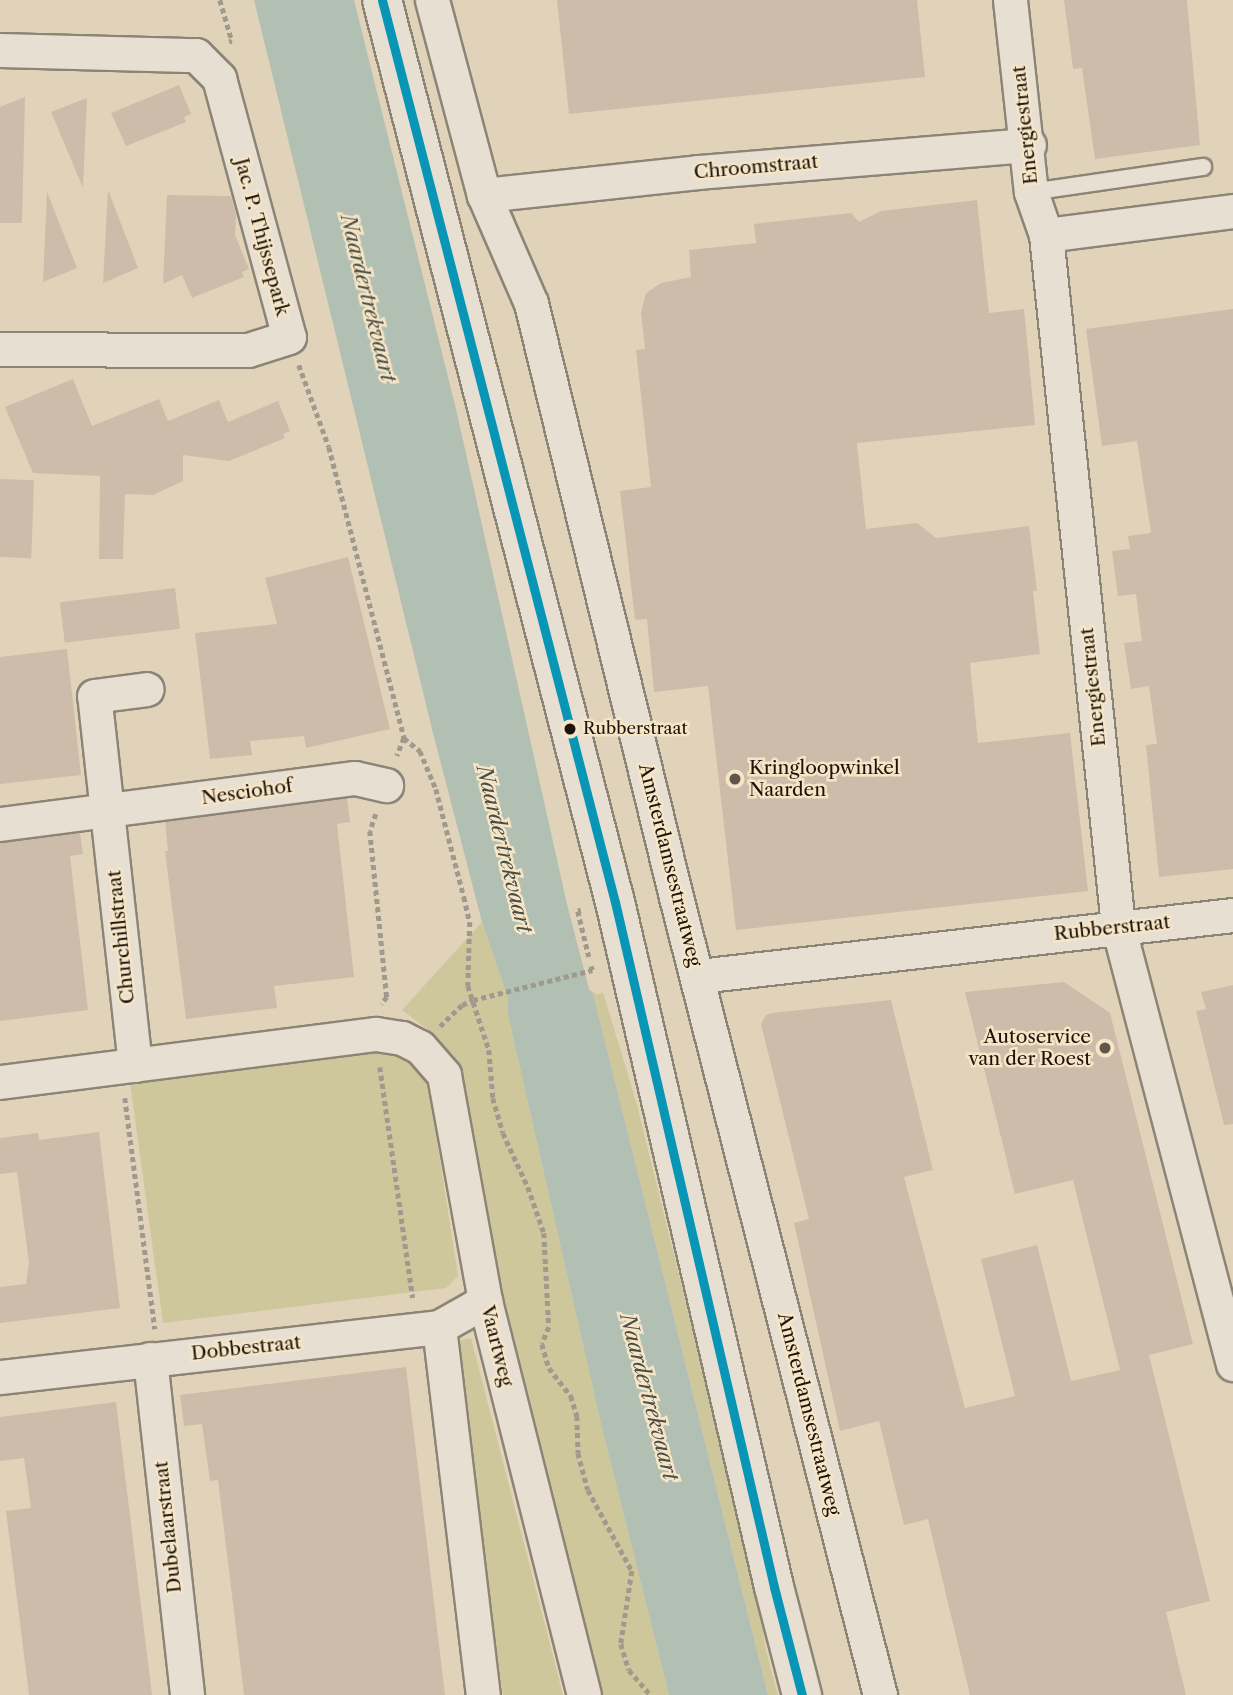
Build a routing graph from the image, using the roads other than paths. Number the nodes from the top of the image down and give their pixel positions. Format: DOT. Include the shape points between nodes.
graph roads {
  1 [pos="382,0"];
  2 [pos="432,0"];
  3 [pos="1010,0"];
  4 [pos="0,50"];
  5 [pos="1029,145"];
  6 [pos="1203,167"];
  7 [pos="1031,192"];
  8 [pos="484,195"];
  9 [pos="1233,211"];
  10 [pos="1046,235"];
  11 [pos="0,349"];
  12 [pos="147,689"];
  13 [pos="386,785"];
  14 [pos="106,810"];
  15 [pos="0,824"];
  16 [pos="1233,915"];
  17 [pos="1118,926"];
  18 [pos="699,976"];
  19 [pos="128,1065"];
  20 [pos="0,1082"];
  21 [pos="485,1301"];
  22 [pos="428,1328"];
  23 [pos="154,1359"];
  24 [pos="1233,1364"];
  25 [pos="0,1377"];
  26 [pos="187,1695"];
  27 [pos="483,1695"];
  28 [pos="584,1695"];
  29 [pos="802,1695"];
  30 [pos="880,1695"];
  1 -- 29 [label="street" via="615,902"];
  2 -- 8 [label="street, Amsterdamsestraatweg"];
  3 -- 5 [label="street, Energiestraat"];
  4 -- 11 [label="street, Jac. P. Thijssepark" via="195,55 219,78 289,337 248,350"];
  5 -- 7 [label="street, Energiestraat"];
  5 -- 8 [label="street, Chroomstraat"];
  6 -- 7 [label="lane"];
  7 -- 10 [label="street, Energiestraat"];
  8 -- 18 [label="street, Amsterdamsestraatweg" via="531,303"];
  9 -- 10 [label="street"];
  10 -- 17 [label="street, Energiestraat"];
  12 -- 14 [label="street" via="94,696"];
  13 -- 14 [label="street, Nesciohof" via="355,778"];
  14 -- 15 [label="street, Nesciohof"];
  14 -- 19 [label="street, Churchillstraat"];
  16 -- 17 [label="street, Rubberstraat"];
  17 -- 18 [label="street, Rubberstraat"];
  17 -- 24 [label="street, Energiestraat"];
  18 -- 30 [label="street, Amsterdamsestraatweg"];
  19 -- 20 [label="street"];
  19 -- 21 [label="street, Vaartweg" via="376,1034 420,1046 444,1075"];
  21 -- 22 [label="street, Dobbestraat"];
  21 -- 28 [label="street, Vaartweg"];
  22 -- 23 [label="street, Dobbestraat"];
  22 -- 27 [label="street"];
  23 -- 25 [label="street, Dobbestraat"];
  23 -- 26 [label="street, Dubelaarstraat"];
}
